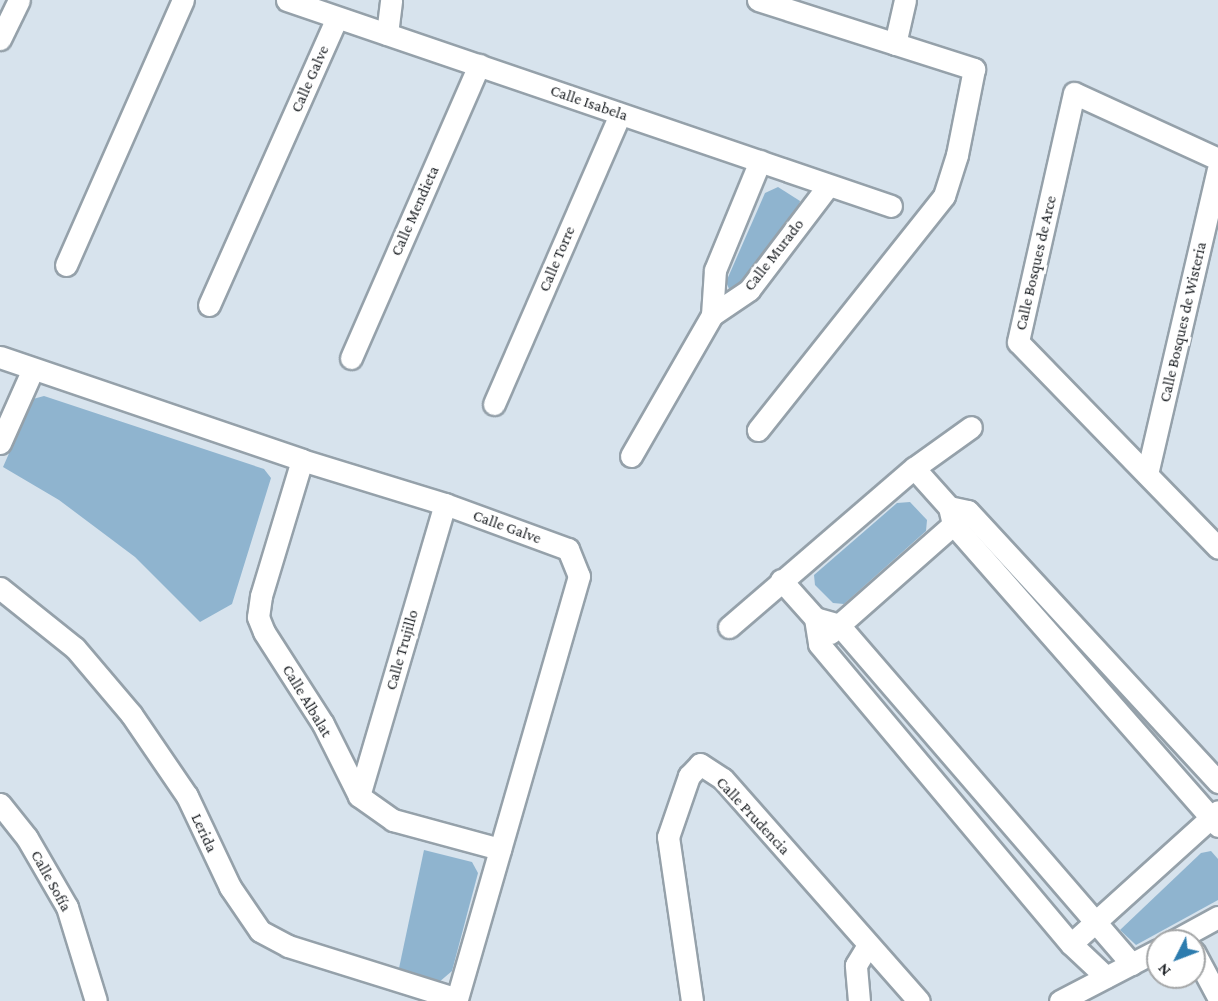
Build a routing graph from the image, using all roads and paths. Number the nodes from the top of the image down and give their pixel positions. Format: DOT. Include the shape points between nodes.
graph roads {
  1 [pos="19,0"];
  2 [pos="183,0"];
  3 [pos="287,0"];
  4 [pos="391,0"];
  5 [pos="758,0"];
  6 [pos="905,0"];
  7 [pos="337,18"];
  8 [pos="387,34"];
  9 [pos="0,39"];
  10 [pos="895,44"];
  11 [pos="479,65"];
  12 [pos="620,114"];
  13 [pos="1218,159"];
  14 [pos="760,161"];
  15 [pos="1218,170"];
  16 [pos="828,186"];
  17 [pos="891,206"];
  18 [pos="66,266"];
  19 [pos="209,305"];
  20 [pos="712,315"];
  21 [pos="0,357"];
  22 [pos="351,358"];
  23 [pos="33,369"];
  24 [pos="494,404"];
  25 [pos="971,427"];
  26 [pos="758,430"];
  27 [pos="0,443"];
  28 [pos="631,456"];
  29 [pos="302,460"];
  30 [pos="914,468"];
  31 [pos="1147,474"];
  32 [pos="445,504"];
  33 [pos="957,514"];
  34 [pos="1218,548"];
  35 [pos="781,580"];
  36 [pos="0,588"];
  37 [pos="815,618"];
  38 [pos="839,625"];
  39 [pos="729,627"];
  40 [pos="819,644"];
  41 [pos="1218,782"];
  42 [pos="359,796"];
  43 [pos="0,804"];
  44 [pos="1216,818"];
  45 [pos="500,849"];
  46 [pos="1218,917"];
  47 [pos="1095,922"];
  48 [pos="1202,929"];
  49 [pos="1071,944"];
  50 [pos="868,945"];
  51 [pos="1146,956"];
  52 [pos="1132,964"];
  53 [pos="1106,977"];
  54 [pos="1206,978"];
  55 [pos="1218,998"];
  56 [pos="457,1000"];
  57 [pos="96,1001"];
  58 [pos="692,1001"];
  59 [pos="859,1001"];
  60 [pos="919,1001"];
  61 [pos="1060,1001"];
  1 -- 9 [label="street"];
  2 -- 18 [label="street"];
  3 -- 7 [label="street, Calle Isabela"];
  4 -- 8 [label="street"];
  5 -- 10 [label="street"];
  6 -- 10 [label="street"];
  7 -- 8 [label="street, Calle Isabela"];
  7 -- 19 [label="street, Calle Galve"];
  8 -- 11 [label="street, Calle Isabela"];
  10 -- 26 [label="street" via="974,69 952,176 944,196"];
  11 -- 12 [label="street, Calle Isabela"];
  11 -- 22 [label="street, Calle Mendieta"];
  12 -- 14 [label="street, Calle Isabela"];
  12 -- 24 [label="street, Calle Torre"];
  13 -- 31 [label="street, Calle Bosques de Arce" via="1074,93 1018,342"];
  14 -- 16 [label="street, Calle Isabela"];
  14 -- 20 [label="street, Calle Murado" via="715,270"];
  15 -- 31 [label="street, Calle Bosques de Wisteria"];
  16 -- 17 [label="street, Calle Isabela"];
  16 -- 20 [label="street, Calle Murado" via="749,290"];
  20 -- 28 [label="street, Calle Murado"];
  21 -- 23 [label="street, Calle Galve"];
  23 -- 27 [label="street"];
  23 -- 29 [label="street, Calle Galve"];
  25 -- 30 [label="street"];
  29 -- 32 [label="street, Calle Galve"];
  29 -- 42 [label="street, Calle Albalat" via="258,617 323,724"];
  30 -- 33 [label="street"];
  30 -- 35 [label="street"];
  31 -- 34 [label="street, Calle Bosques de Arce"];
  32 -- 42 [label="street, Calle Trujillo"];
  32 -- 45 [label="street, Calle Galve" via="568,549 579,576"];
  33 -- 38 [label="street"];
  33 -- 41 [label="street"];
  33 -- 44 [label="street"];
  35 -- 37 [label="street"];
  35 -- 39 [label="street"];
  36 -- 56 [label="street, Lerida" via="75,648 131,714 187,796 230,887 260,931 288,946"];
  37 -- 38 [label="street"];
  37 -- 40 [label="street"];
  38 -- 40 [label="street"];
  38 -- 47 [label="street"];
  40 -- 49 [label="street"];
  42 -- 45 [label="street, Calle Albalat" via="393,820"];
  43 -- 57 [label="street, Calle Sofía" via="27,838 67,907"];
  44 -- 47 [label="street"];
  45 -- 56 [label="street, Calle Galve"];
  46 -- 48 [label="street"];
  47 -- 49 [label="street"];
  47 -- 52 [label="street"];
  49 -- 53 [label="street"];
  50 -- 58 [label="street, Calle Prudencia" via="723,779 700,764 689,776 668,837"];
  50 -- 59 [label="street" via="856,965"];
  50 -- 60 [label="street, Calle Prudencia"];
  51 -- 52 [label="street"];
  52 -- 53 [label="street"];
  53 -- 61 [label="street"];
  54 -- 55 [label="street"];
}
